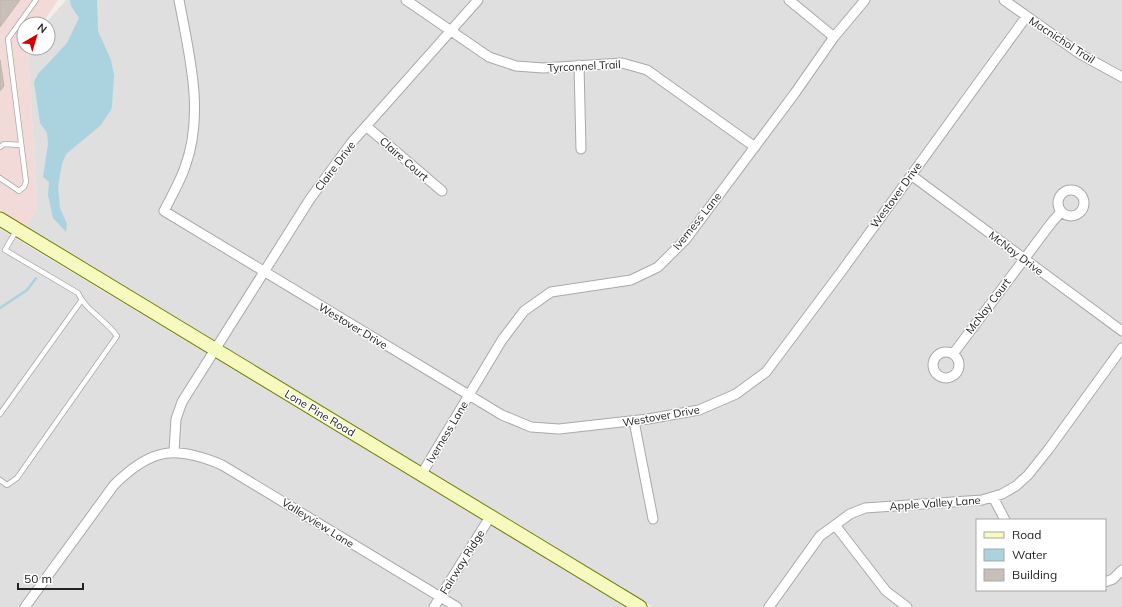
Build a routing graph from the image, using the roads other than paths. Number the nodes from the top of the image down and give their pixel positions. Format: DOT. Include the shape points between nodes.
graph roads {
  1 [pos="36,0"];
  2 [pos="179,0"];
  3 [pos="406,0"];
  4 [pos="478,0"];
  5 [pos="789,0"];
  6 [pos="866,0"];
  7 [pos="1004,0"];
  8 [pos="1026,17"];
  9 [pos="452,32"];
  10 [pos="834,37"];
  11 [pos="579,65"];
  12 [pos="1122,77"];
  13 [pos="366,126"];
  14 [pos="21,145"];
  15 [pos="0,147"];
  16 [pos="755,147"];
  17 [pos="582,149"];
  18 [pos="911,175"];
  19 [pos="0,178"];
  20 [pos="442,191"];
  21 [pos="1061,212"];
  22 [pos="0,219"];
  23 [pos="17,229"];
  24 [pos="3,250"];
  25 [pos="1024,259"];
  26 [pos="265,272"];
  27 [pos="81,301"];
  28 [pos="1122,331"];
  29 [pos="1122,348"];
  30 [pos="215,350"];
  31 [pos="953,354"];
  32 [pos="469,396"];
  33 [pos="0,414"];
  34 [pos="634,421"];
  35 [pos="174,452"];
  36 [pos="421,475"];
  37 [pos="0,480"];
  38 [pos="993,497"];
  39 [pos="490,517"];
  40 [pos="653,519"];
  41 [pos="1004,519"];
  42 [pos="835,524"];
  43 [pos="1122,570"];
  44 [pos="1106,582"];
  45 [pos="440,596"];
  46 [pos="25,607"];
  47 [pos="434,607"];
  48 [pos="457,607"];
  49 [pos="640,607"];
  50 [pos="769,607"];
  51 [pos="907,607"];
  1 -- 14 [label="lane" via="8,39"];
  2 -- 26 [label="street, Westover Drive" via="195,91 192,144 185,168 164,211"];
  3 -- 9 [label="street, Tyrconnel Trail"];
  4 -- 9 [label="street, Claire Drive"];
  5 -- 10 [label="street"];
  6 -- 10 [label="street, Iverness Lane"];
  7 -- 8 [label="street, Macnichol Trail"];
  8 -- 12 [label="street, Macnichol Trail" via="1080,54"];
  8 -- 18 [label="street, Westover Drive"];
  9 -- 11 [label="street, Tyrconnel Trail" via="489,57 516,66 543,68"];
  9 -- 13 [label="street, Claire Drive"];
  10 -- 16 [label="street, Iverness Lane"];
  11 -- 16 [label="street, Tyrconnel Trail" via="622,63 647,70"];
  11 -- 17 [label="street"];
  13 -- 20 [label="street, Claire Court"];
  13 -- 26 [label="street, Claire Drive" via="310,199"];
  14 -- 15 [label="lane" via="4,144"];
  14 -- 19 [label="lane" via="26,182 24,187 20,190"];
  16 -- 32 [label="street, Iverness Lane" via="686,239 658,267 631,280 551,292 524,311 502,340"];
  18 -- 25 [label="street, McNay Drive"];
  18 -- 34 [label="street, Westover Drive" via="766,372 736,394 700,410"];
  21 -- 25 [label="street, McNay Court"];
  22 -- 23 [label="street, Lone Pine Road"];
  23 -- 24 [label="lane"];
  23 -- 30 [label="street, Lone Pine Road"];
  24 -- 27 [label="lane" via="78,293"];
  25 -- 28 [label="street, McNay Drive"];
  25 -- 31 [label="street, McNay Court"];
  26 -- 30 [label="street, Claire Drive"];
  26 -- 32 [label="street, Westover Drive"];
  27 -- 33 [label="lane"];
  27 -- 37 [label="lane" via="111,326 117,336 17,478 7,484"];
  29 -- 38 [label="street, Apple Valley Lane" via="1028,475 1016,486"];
  30 -- 35 [label="street, Claire Drive" via="182,402 176,420"];
  30 -- 36 [label="street, Lone Pine Road"];
  32 -- 34 [label="street, Westover Drive" via="502,415 532,427 559,429"];
  32 -- 36 [label="street, Iverness Lane"];
  34 -- 40 [label="street"];
  35 -- 45 [label="street, Valleyview Lane" via="190,453 222,465"];
  35 -- 46 [label="street" via="145,461 128,471 114,485"];
  36 -- 39 [label="street, Lone Pine Road"];
  38 -- 41 [label="street"];
  38 -- 42 [label="street, Apple Valley Lane" via="982,500 865,508"];
  39 -- 45 [label="street, Fairway Ridge"];
  39 -- 49 [label="street, Lone Pine Road"];
  42 -- 50 [label="street, Apple Valley Lane" via="820,536"];
  42 -- 51 [label="street" via="886,591"];
  43 -- 44 [label="street"];
  45 -- 47 [label="street, Fairway Ridge"];
  45 -- 48 [label="street, Valleyview Lane"];
}
